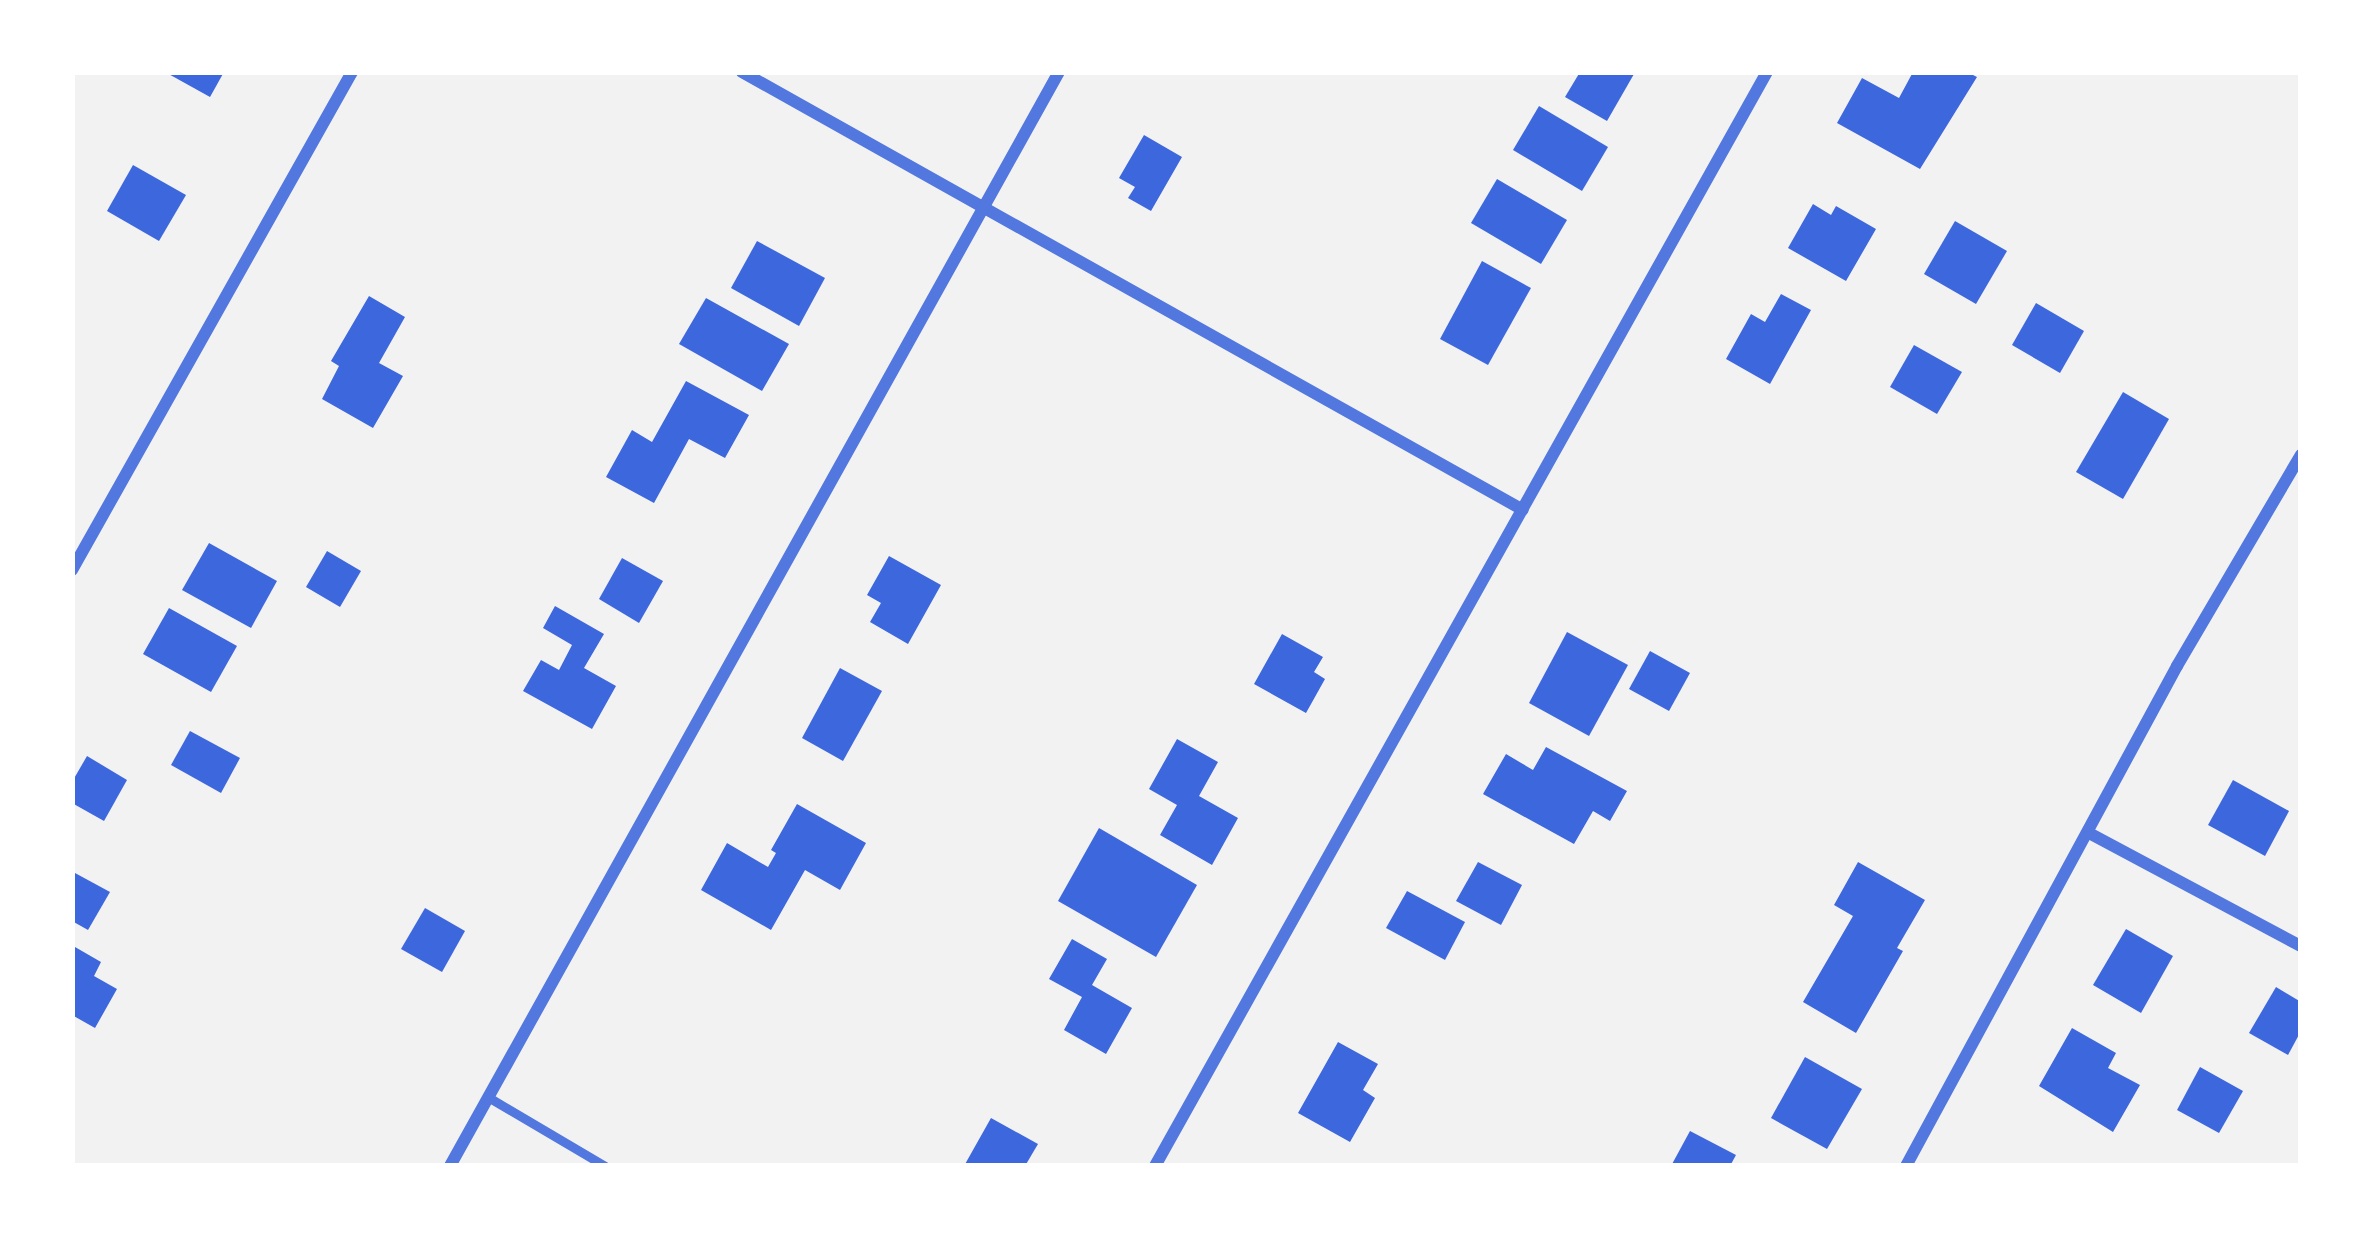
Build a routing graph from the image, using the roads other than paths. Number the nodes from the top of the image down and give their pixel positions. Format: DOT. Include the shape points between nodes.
graph roads {
  1 [pos="352,72"];
  2 [pos="742,72"];
  3 [pos="1059,72"];
  4 [pos="1767,72"];
  5 [pos="982,208"];
  6 [pos="2301,455"];
  7 [pos="1523,510"];
  8 [pos="72,570"];
  9 [pos="2090,832"];
  10 [pos="2301,946"];
  11 [pos="488,1097"];
  12 [pos="450,1166"];
  13 [pos="605,1166"];
  14 [pos="1155,1166"];
  15 [pos="1906,1166"];
  1 -- 8 [label="street"];
  2 -- 5 [label="street"];
  3 -- 5 [label="street"];
  4 -- 7 [label="street"];
  5 -- 7 [label="street"];
  5 -- 11 [label="street"];
  6 -- 9 [label="street"];
  7 -- 14 [label="street"];
  9 -- 10 [label="street"];
  9 -- 15 [label="street"];
  11 -- 12 [label="street"];
  11 -- 13 [label="lane"];
}
